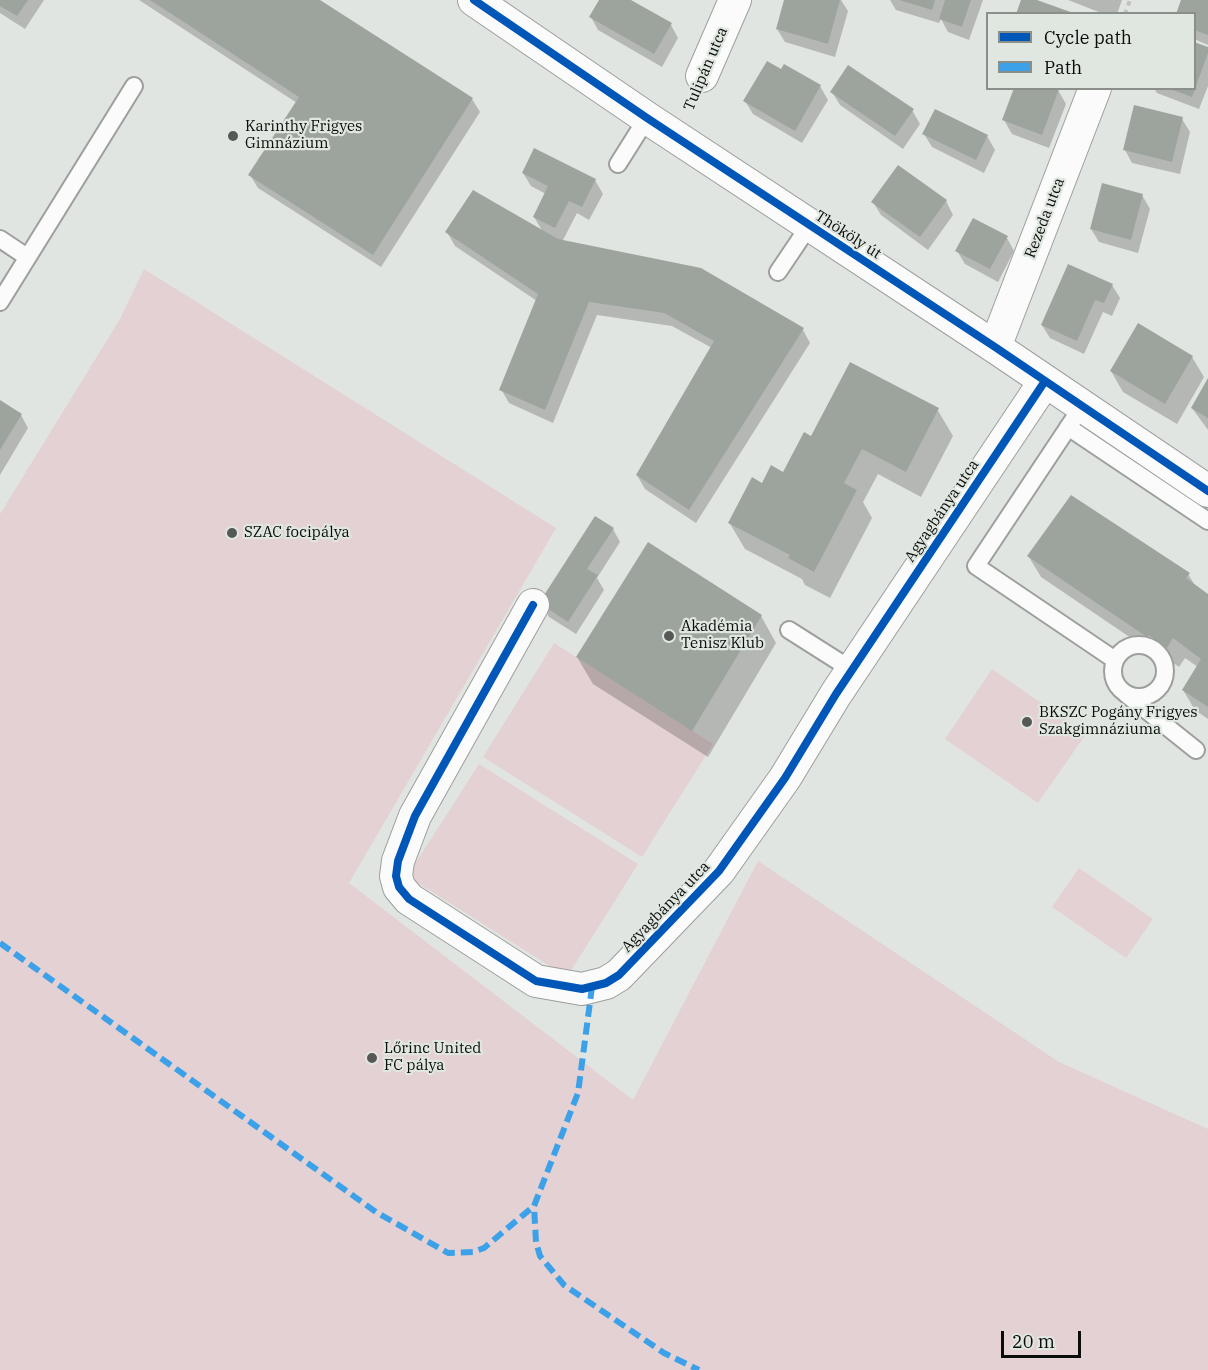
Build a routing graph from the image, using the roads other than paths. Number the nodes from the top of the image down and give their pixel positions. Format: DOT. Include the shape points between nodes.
graph roads {
  1 [pos="474,0"];
  2 [pos="735,0"];
  3 [pos="702,76"];
  4 [pos="134,86"];
  5 [pos="1094,90"];
  6 [pos="647,118"];
  7 [pos="618,164"];
  8 [pos="809,226"];
  9 [pos="0,239"];
  10 [pos="27,257"];
  11 [pos="778,272"];
  12 [pos="0,302"];
  13 [pos="995,346"];
  14 [pos="1045,381"];
  15 [pos="1076,416"];
  16 [pos="1208,491"];
  17 [pos="1208,521"];
  18 [pos="533,605"];
  19 [pos="789,630"];
  20 [pos="1115,660"];
  21 [pos="852,670"];
  22 [pos="1122,692"];
  23 [pos="1196,750"];
  1 -- 6 [label="street, Thököly út"];
  2 -- 3 [label="street, Tulipán utca"];
  4 -- 10 [label="lane"];
  5 -- 13 [label="street, Rezeda utca"];
  6 -- 7 [label="lane"];
  6 -- 8 [label="street, Thököly út"];
  8 -- 11 [label="lane"];
  8 -- 13 [label="street, Thököly út"];
  9 -- 10 [label="lane"];
  10 -- 12 [label="lane"];
  13 -- 14 [label="street, Thököly út"];
  14 -- 15 [label="street, Thököly út"];
  14 -- 21 [label="street, Agyagbánya utca"];
  15 -- 16 [label="street, Thököly út"];
  15 -- 17 [label="lane"];
  15 -- 20 [label="lane" via="976,566"];
  18 -- 21 [label="street, Agyagbánya utca" via="415,816 396,876 409,899 536,981 565,988 582,989 619,975 719,871 785,778"];
  19 -- 21 [label="lane"];
  20 -- 22 [label="lane" via="1114,677"];
  20 -- 22 [label="lane" via="1127,647 1136,645 1153,648 1164,662 1164,679 1154,693 1138,697"];
  22 -- 23 [label="lane"];
}
